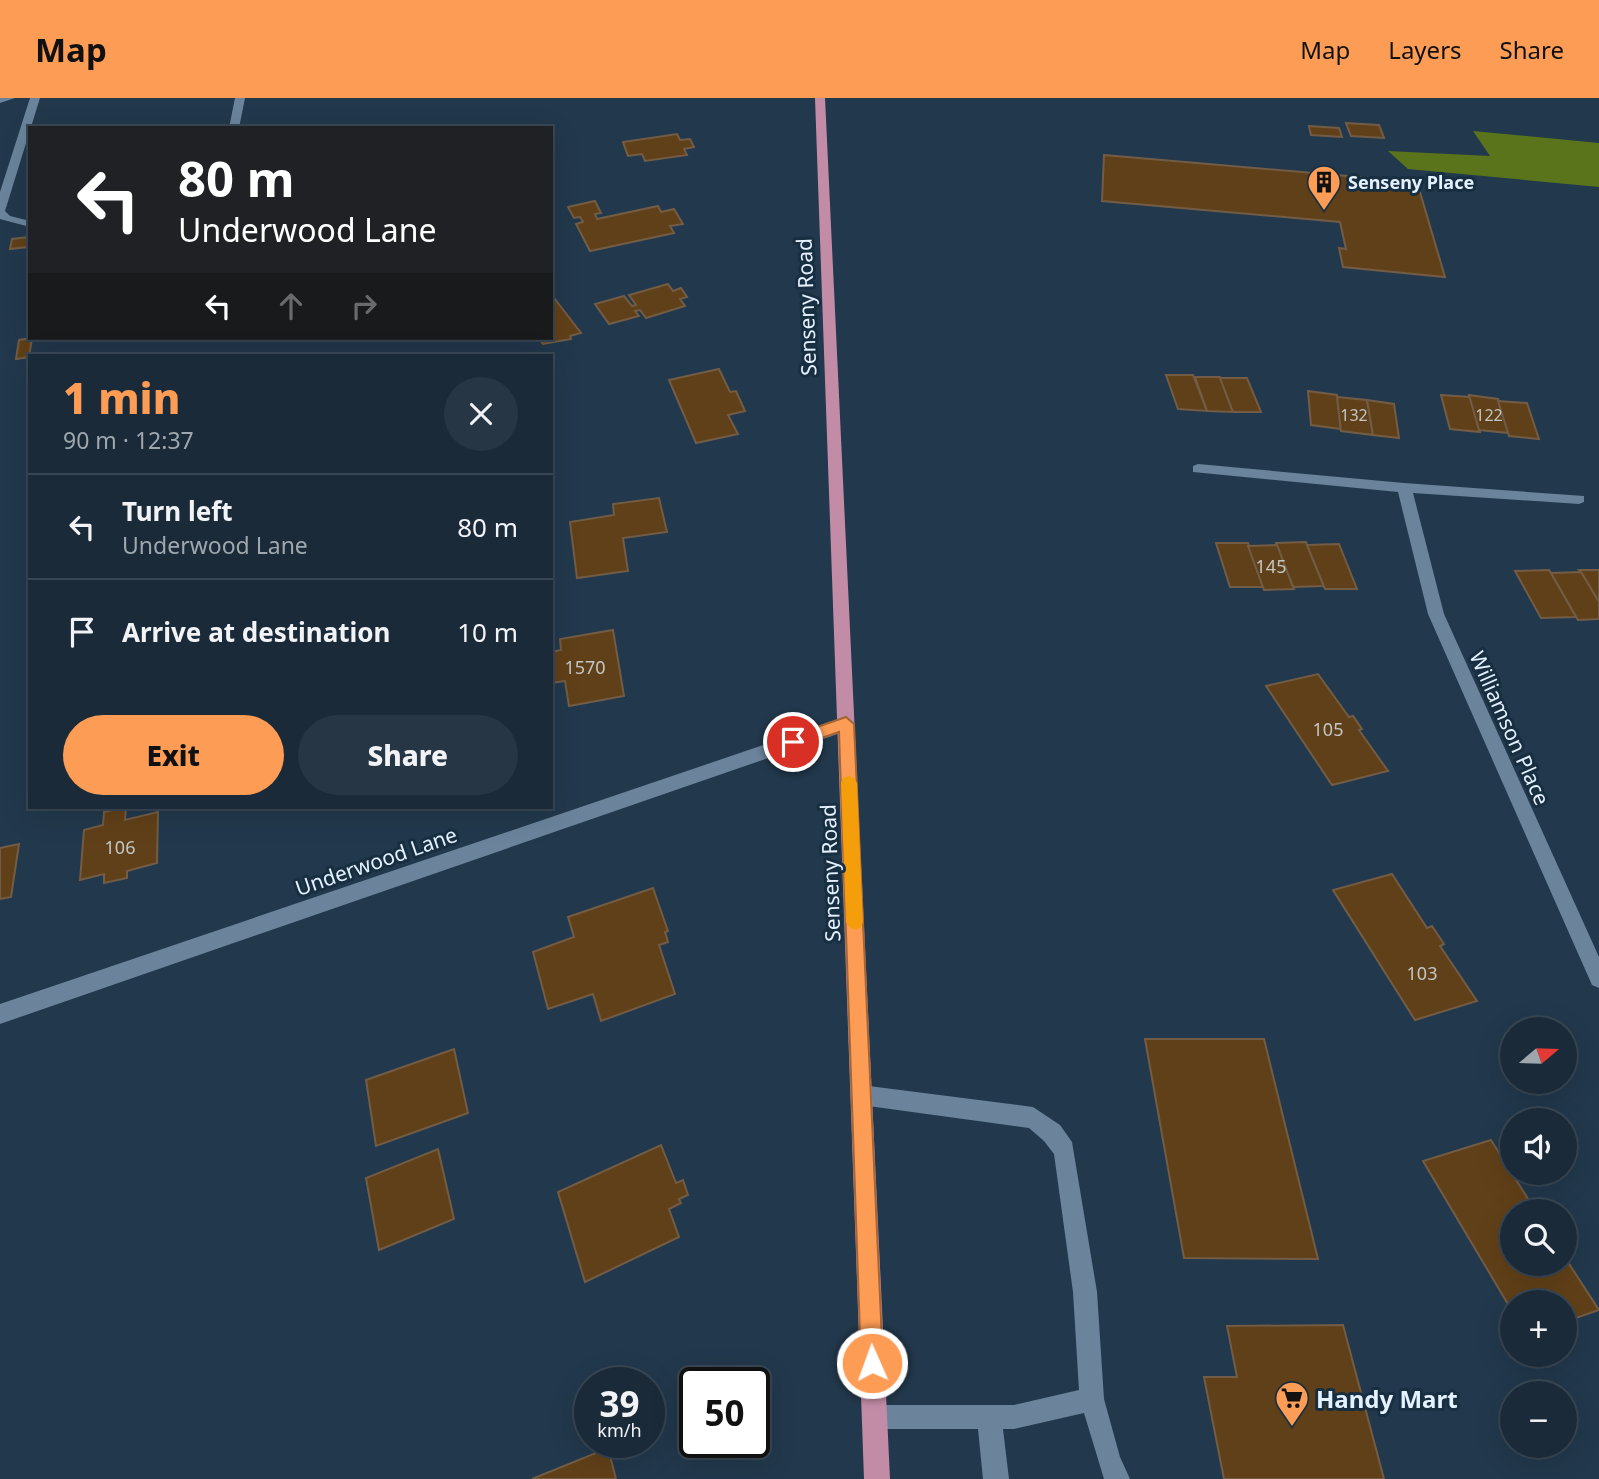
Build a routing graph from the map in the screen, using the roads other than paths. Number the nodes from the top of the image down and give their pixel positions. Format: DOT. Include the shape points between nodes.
graph roads {
  1 [pos="10,98"];
  2 [pos="34,98"];
  3 [pos="240,98"];
  4 [pos="820,98"];
  5 [pos="0,100"];
  6 [pos="234,126"];
  7 [pos="0,211"];
  8 [pos="28,223"];
  9 [pos="1198,469"];
  10 [pos="1404,488"];
  11 [pos="1579,499"];
  12 [pos="846,724"];
  13 [pos="1599,979"];
  14 [pos="0,1014"];
  15 [pos="861,1095"];
  16 [pos="1093,1399"];
  17 [pos="874,1416"];
  18 [pos="989,1418"];
  19 [pos="877,1479"];
  20 [pos="996,1479"];
  21 [pos="1117,1479"];
  1 -- 5 [label="street"];
  2 -- 7 [label="street"];
  3 -- 6 [label="street"];
  4 -- 12 [label="main road, Senseny Road"];
  7 -- 8 [label="street" via="6,219"];
  9 -- 10 [label="street"];
  10 -- 11 [label="street"];
  10 -- 13 [label="street, Williamson Place" via="1436,614"];
  12 -- 14 [label="street, Underwood Lane"];
  12 -- 15 [label="main road, Senseny Road"];
  15 -- 16 [label="street" via="1033,1118 1052,1133 1064,1150 1085,1292"];
  15 -- 17 [label="main road, Senseny Road"];
  16 -- 18 [label="street" via="1014,1417"];
  16 -- 21 [label="street"];
  17 -- 18 [label="street"];
  17 -- 19 [label="main road, Senseny Road"];
  18 -- 20 [label="street"];
}
